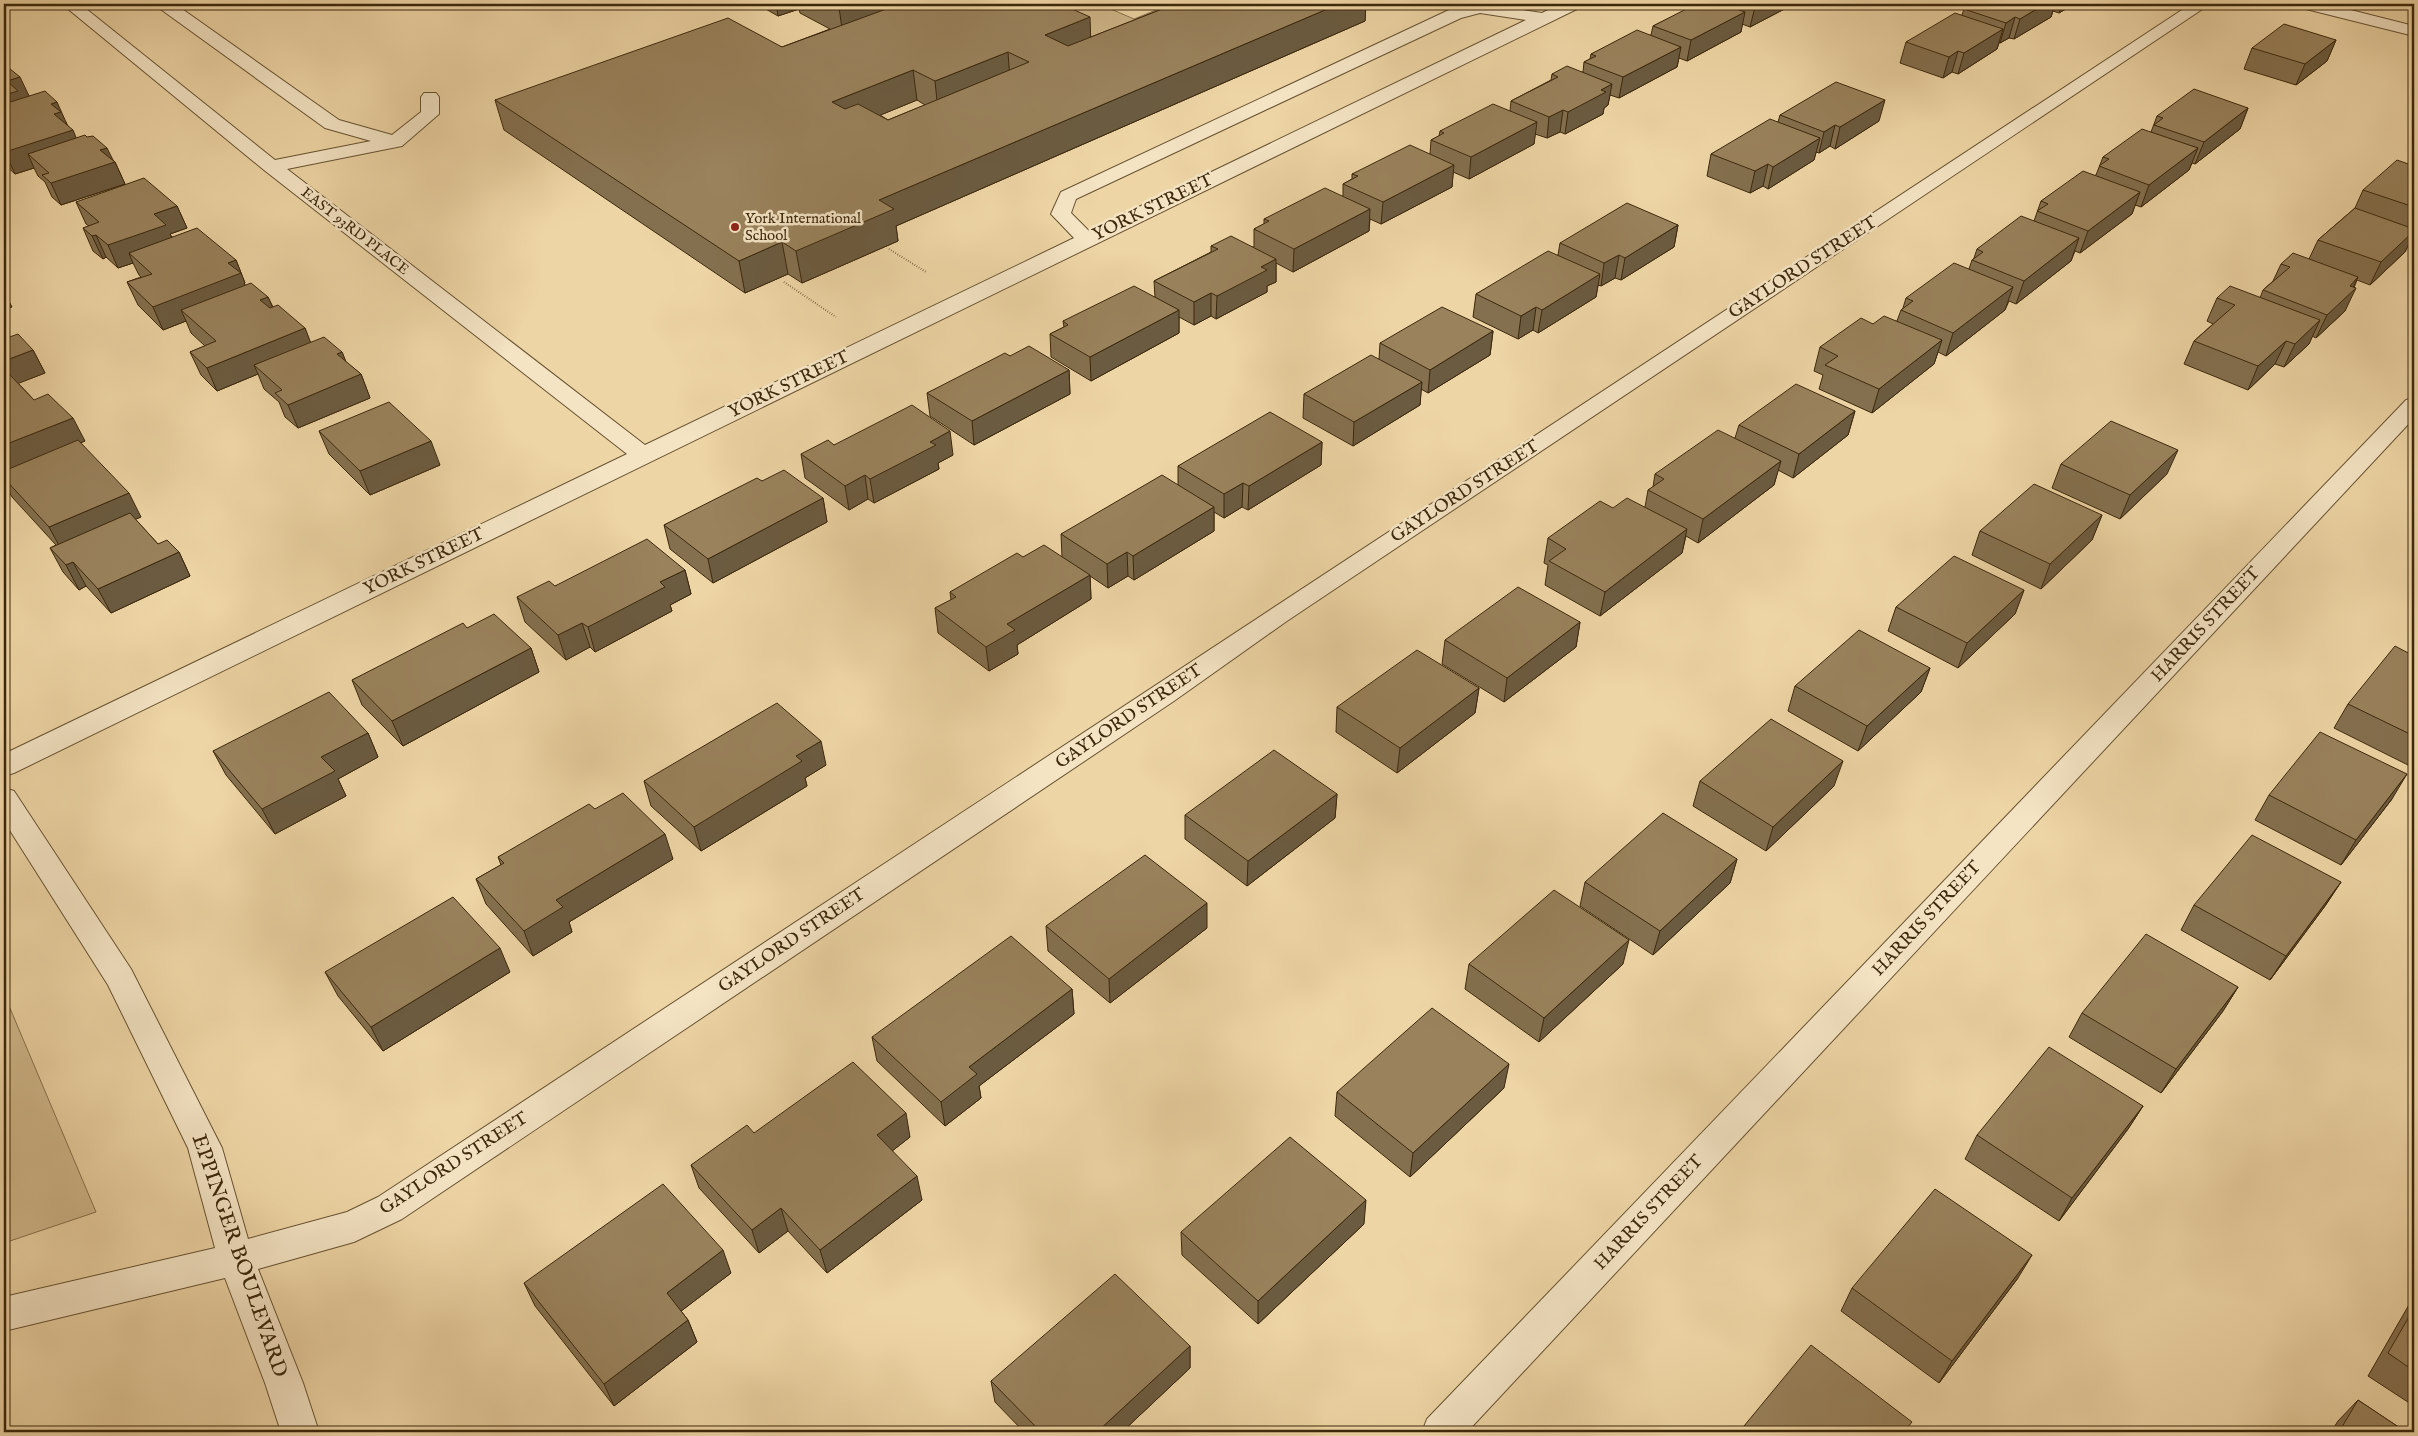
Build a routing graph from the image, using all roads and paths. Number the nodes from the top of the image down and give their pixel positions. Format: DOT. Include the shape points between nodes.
graph roads {
  1 [pos="70,4"];
  2 [pos="165,4"];
  3 [pos="1574,4"];
  4 [pos="2202,4"];
  5 [pos="2308,4"];
  6 [pos="1544,18"];
  7 [pos="2414,32"];
  8 [pos="430,97"];
  9 [pos="395,142"];
  10 [pos="271,166"];
  11 [pos="1087,240"];
  12 [pos="784,282"];
  13 [pos="876,343"];
  14 [pos="2414,405"];
  15 [pos="643,455"];
  16 [pos="4,766"];
  17 [pos="4,798"];
  18 [pos="236,1259"];
  19 [pos="4,1314"];
  20 [pos="300,1432"];
  21 [pos="1441,1432"];
  1 -- 10 [label="street, EAST 93RD PLACE"];
  2 -- 9 [label="street" via="332,124"];
  3 -- 6 [label="street, YORK STREET"];
  4 -- 18 [label="street, GAYLORD STREET" via="390,1208 354,1226"];
  5 -- 7 [label="street"];
  6 -- 11 [label="street, YORK STREET"];
  6 -- 11 [label="street" via="1480,8 1455,14 1068,196 1061,214"];
  8 -- 9 [label="street" via="430,114"];
  9 -- 10 [label="street"];
  10 -- 15 [label="street, EAST 93RD PLACE"];
  11 -- 13 [label="street, YORK STREET"];
  12 -- 13 [label="path"];
  13 -- 15 [label="street, YORK STREET"];
  14 -- 21 [label="street, HARRIS STREET"];
  15 -- 16 [label="street, YORK STREET"];
  17 -- 18 [label="street, EPPINGER BOULEVARD" via="125,987 205,1148"];
  18 -- 19 [label="street, GAYLORD STREET"];
  18 -- 20 [label="street, EPPINGER BOULEVARD"];
}
